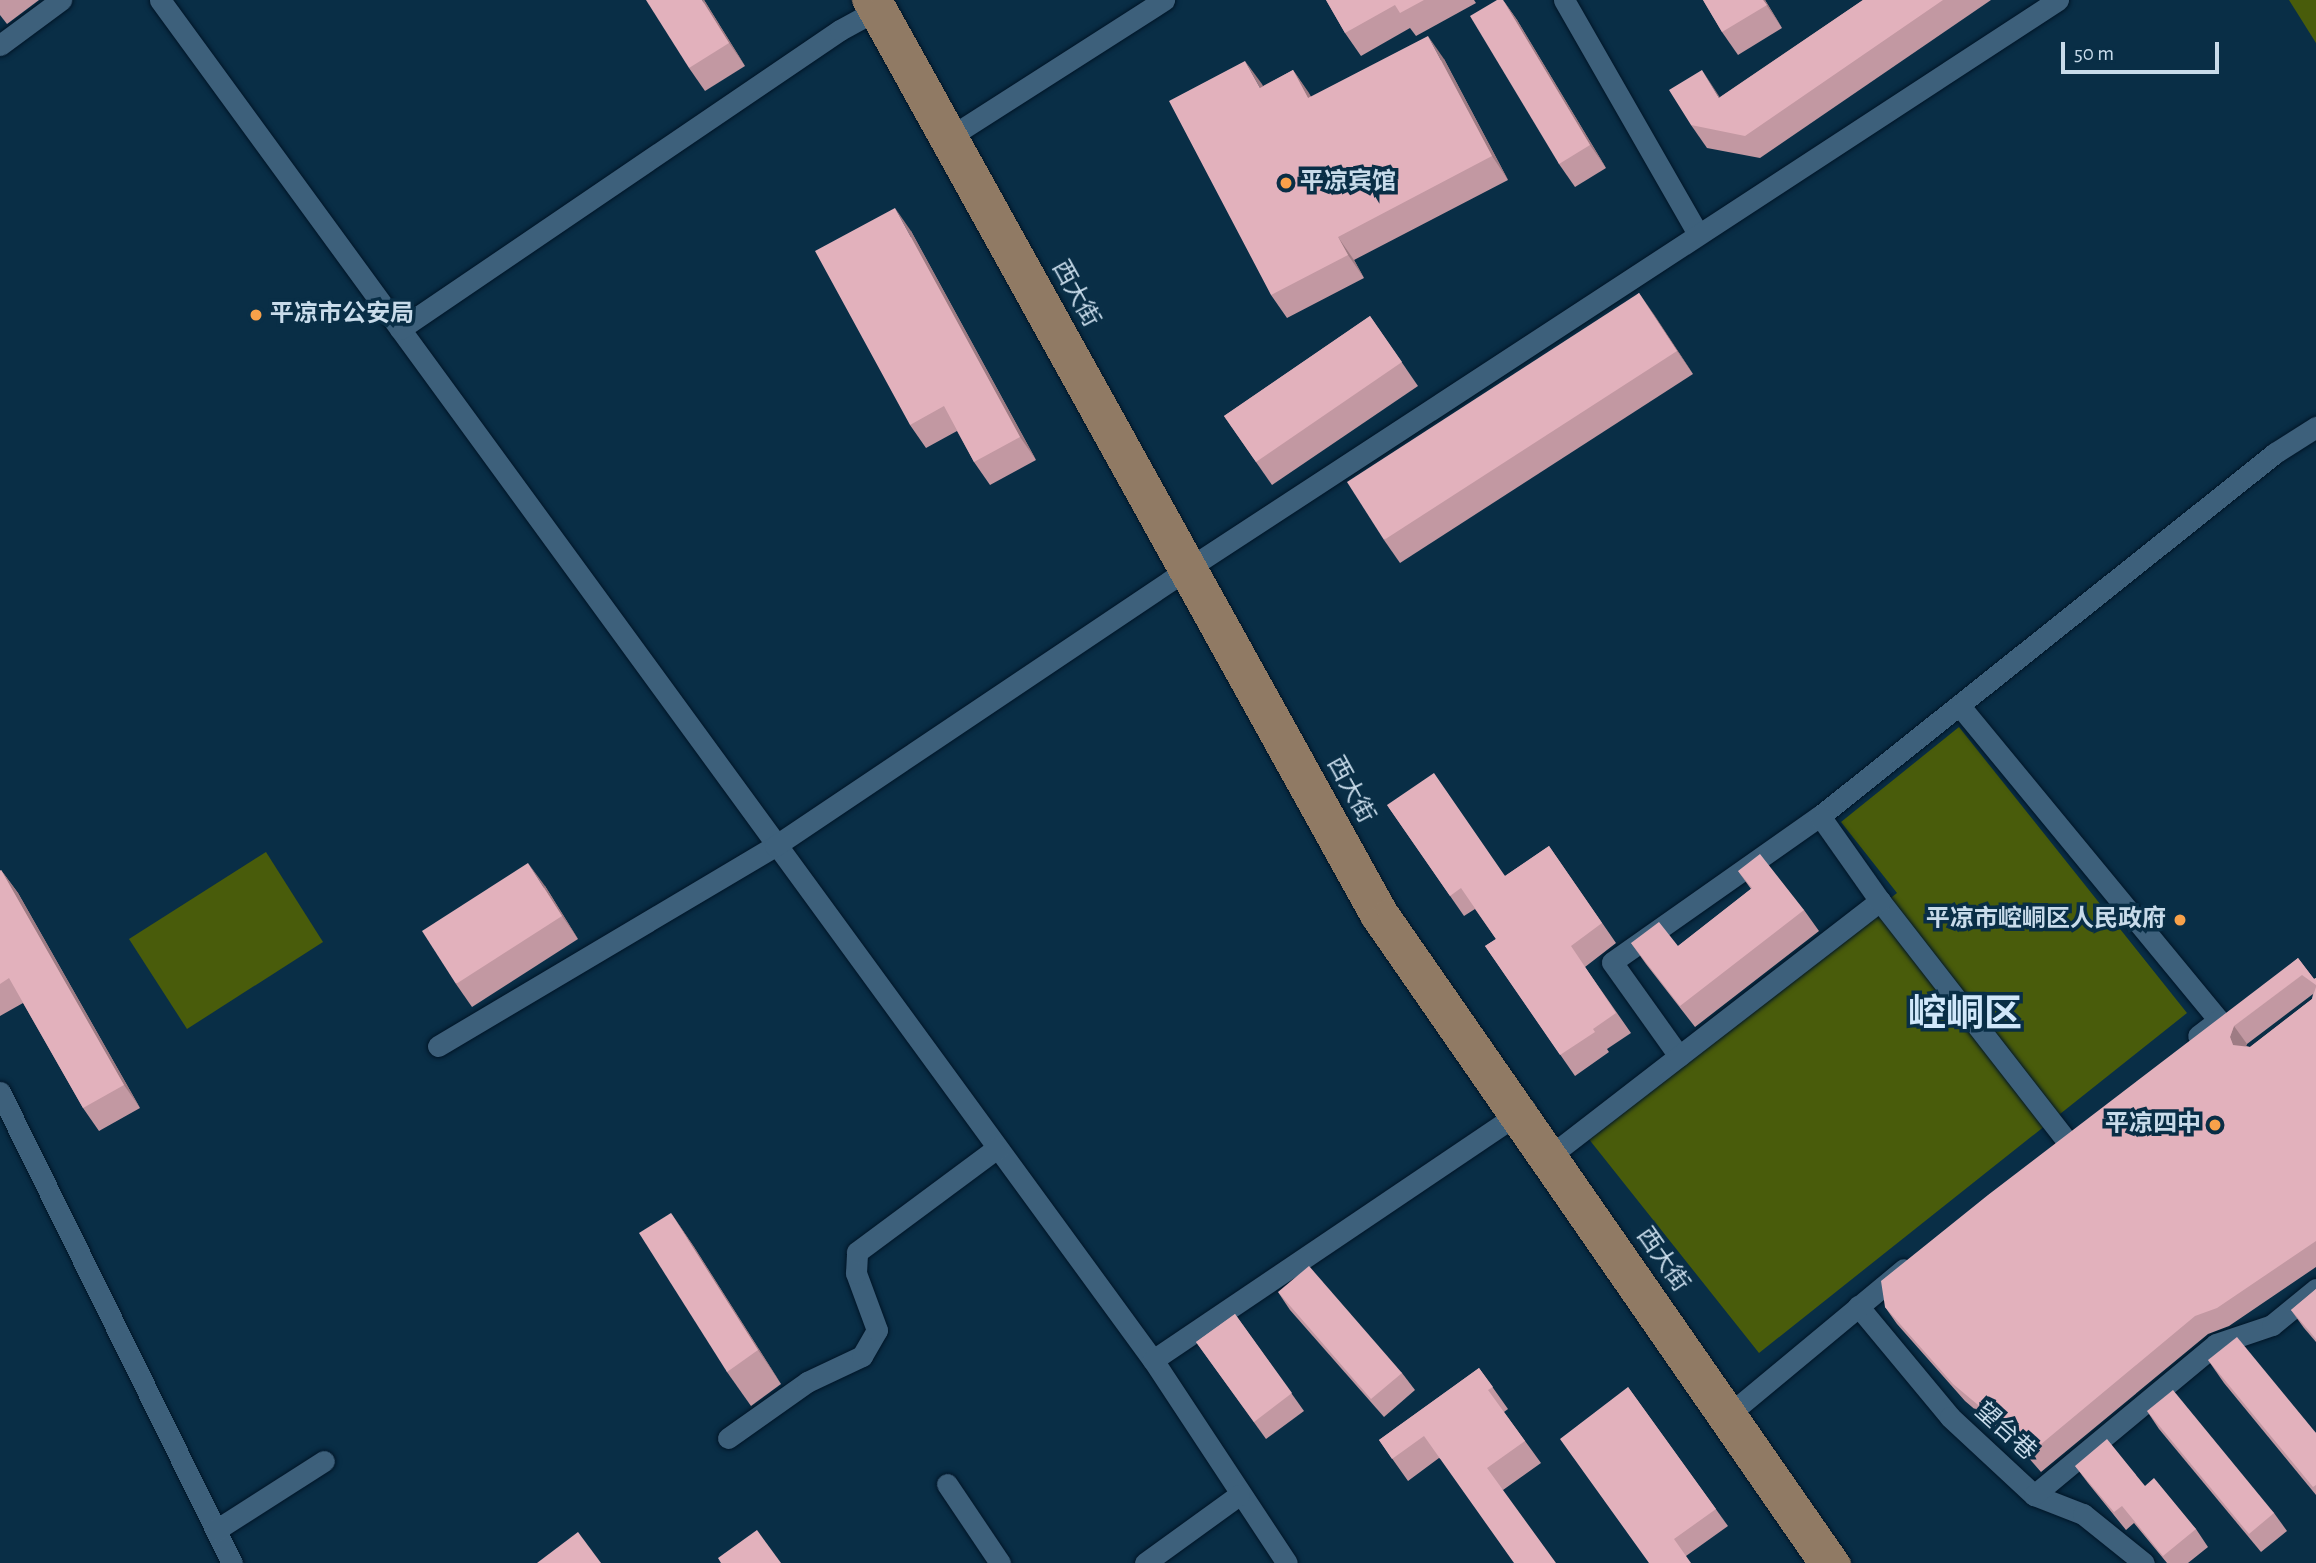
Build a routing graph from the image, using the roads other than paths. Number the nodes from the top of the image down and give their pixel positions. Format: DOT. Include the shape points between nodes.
graph roads {
  1 [pos="61,0"];
  2 [pos="160,0"];
  3 [pos="1164,0"];
  4 [pos="1564,0"];
  5 [pos="2058,0"];
  6 [pos="875,5"];
  7 [pos="0,45"];
  8 [pos="956,133"];
  9 [pos="1698,234"];
  10 [pos="400,329"];
  11 [pos="2316,427"];
  12 [pos="1188,569"];
  13 [pos="1959,705"];
  14 [pos="1820,816"];
  15 [pos="775,846"];
  16 [pos="1880,901"];
  17 [pos="438,1046"];
  18 [pos="2186,1046"];
  19 [pos="1679,1056"];
  20 [pos="0,1092"];
  21 [pos="1518,1114"];
  22 [pos="2088,1123"];
  23 [pos="2066,1140"];
  24 [pos="997,1148"];
  25 [pos="1555,1152"];
  26 [pos="2046,1157"];
  27 [pos="1920,1257"];
  28 [pos="2316,1289"];
  29 [pos="1858,1307"];
  30 [pos="1153,1360"];
  31 [pos="1727,1416"];
  32 [pos="728,1438"];
  33 [pos="324,1461"];
  34 [pos="947,1484"];
  35 [pos="1239,1495"];
  36 [pos="2034,1495"];
  37 [pos="216,1530"];
  38 [pos="232,1563"];
  39 [pos="1000,1563"];
  40 [pos="1144,1563"];
  41 [pos="1287,1563"];
  42 [pos="1818,1563"];
  43 [pos="1840,1563"];
  44 [pos="2144,1563"];
  1 -- 7 [label="street"];
  2 -- 10 [label="street"];
  3 -- 8 [label="street"];
  4 -- 9 [label="street"];
  5 -- 9 [label="street"];
  6 -- 8 [label="main road, 西大街"];
  6 -- 10 [label="street"];
  6 -- 12 [label="main road, 西大街"];
  8 -- 12 [label="main road, 西大街"];
  9 -- 12 [label="street"];
  10 -- 15 [label="street"];
  11 -- 13 [label="street" via="2275,453"];
  12 -- 15 [label="street"];
  12 -- 21 [label="main road, 西大街" via="1371,918"];
  13 -- 14 [label="street"];
  13 -- 18 [label="street" via="2219,1020"];
  14 -- 16 [label="street"];
  14 -- 19 [label="street" via="1612,962"];
  15 -- 17 [label="street"];
  15 -- 24 [label="street"];
  16 -- 19 [label="street"];
  16 -- 23 [label="street"];
  19 -- 25 [label="street"];
  20 -- 37 [label="street"];
  21 -- 25 [label="main road, 西大街"];
  21 -- 30 [label="street"];
  21 -- 31 [label="main road, 西大街"];
  22 -- 23 [label="street"];
  23 -- 26 [label="street"];
  24 -- 30 [label="street"];
  24 -- 32 [label="street" via="857,1252 856,1273 877,1330 862,1356 807,1382"];
  25 -- 31 [label="main road, 西大街"];
  27 -- 29 [label="street"];
  28 -- 36 [label="street" via="2272,1325 2216,1344"];
  29 -- 31 [label="street"];
  29 -- 36 [label="street, 望台巷" via="1950,1417"];
  30 -- 35 [label="street"];
  31 -- 42 [label="main road, 西大街"];
  31 -- 43 [label="main road, 西大街"];
  33 -- 37 [label="street"];
  34 -- 39 [label="street"];
  35 -- 40 [label="street"];
  35 -- 41 [label="street"];
  36 -- 44 [label="street, 望台巷" via="2083,1514"];
  37 -- 38 [label="street"];
}
